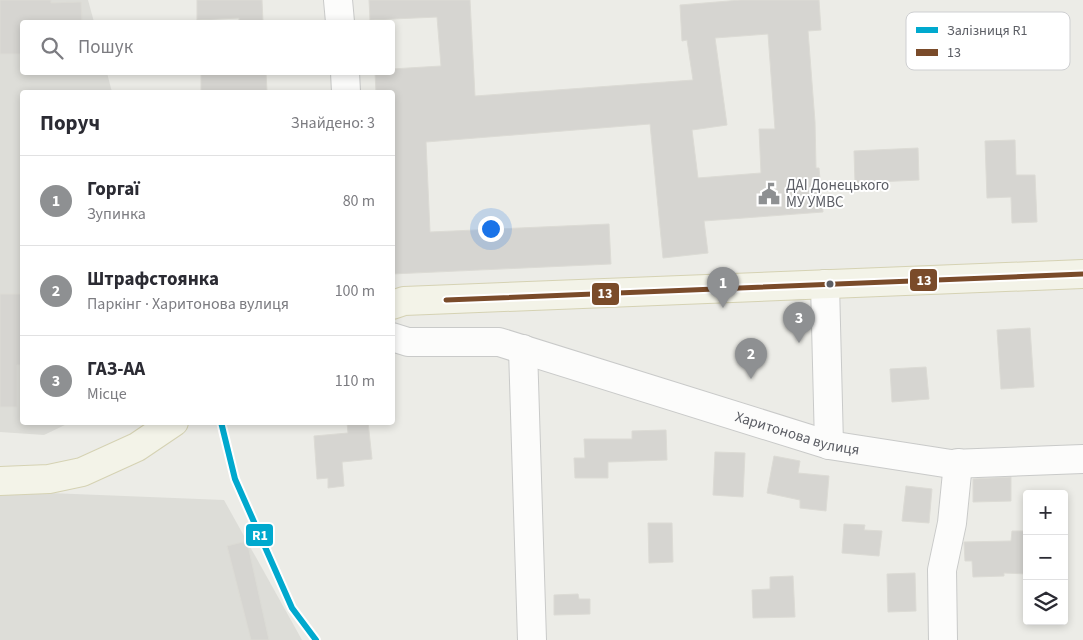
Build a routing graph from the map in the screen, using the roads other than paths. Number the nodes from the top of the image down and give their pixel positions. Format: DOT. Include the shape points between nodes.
graph roads {
  1 [pos="338,0"];
  2 [pos="340,20"];
  3 [pos="344,75"];
  4 [pos="346,90"];
  5 [pos="1083,274"];
  6 [pos="825,284"];
  7 [pos="395,304"];
  8 [pos="395,338"];
  9 [pos="523,348"];
  10 [pos="170,425"];
  11 [pos="829,445"];
  12 [pos="1083,459"];
  13 [pos="958,463"];
  14 [pos="0,481"];
  15 [pos="532,640"];
  16 [pos="943,640"];
  1 -- 2 [label="street"];
  3 -- 4 [label="street"];
  5 -- 6 [label="main road"];
  6 -- 7 [label="main road"];
  6 -- 11 [label="street"];
  8 -- 9 [label="street, Харитонова вулиця" via="408,342 499,342"];
  9 -- 11 [label="street, Харитонова вулиця"];
  9 -- 15 [label="street"];
  10 -- 14 [label="main road" via="137,447 82,472 49,479"];
  11 -- 13 [label="street, Харитонова вулиця"];
  12 -- 13 [label="street, Харитонова вулиця"];
  13 -- 16 [label="street" via="952,523 942,570"];
}
